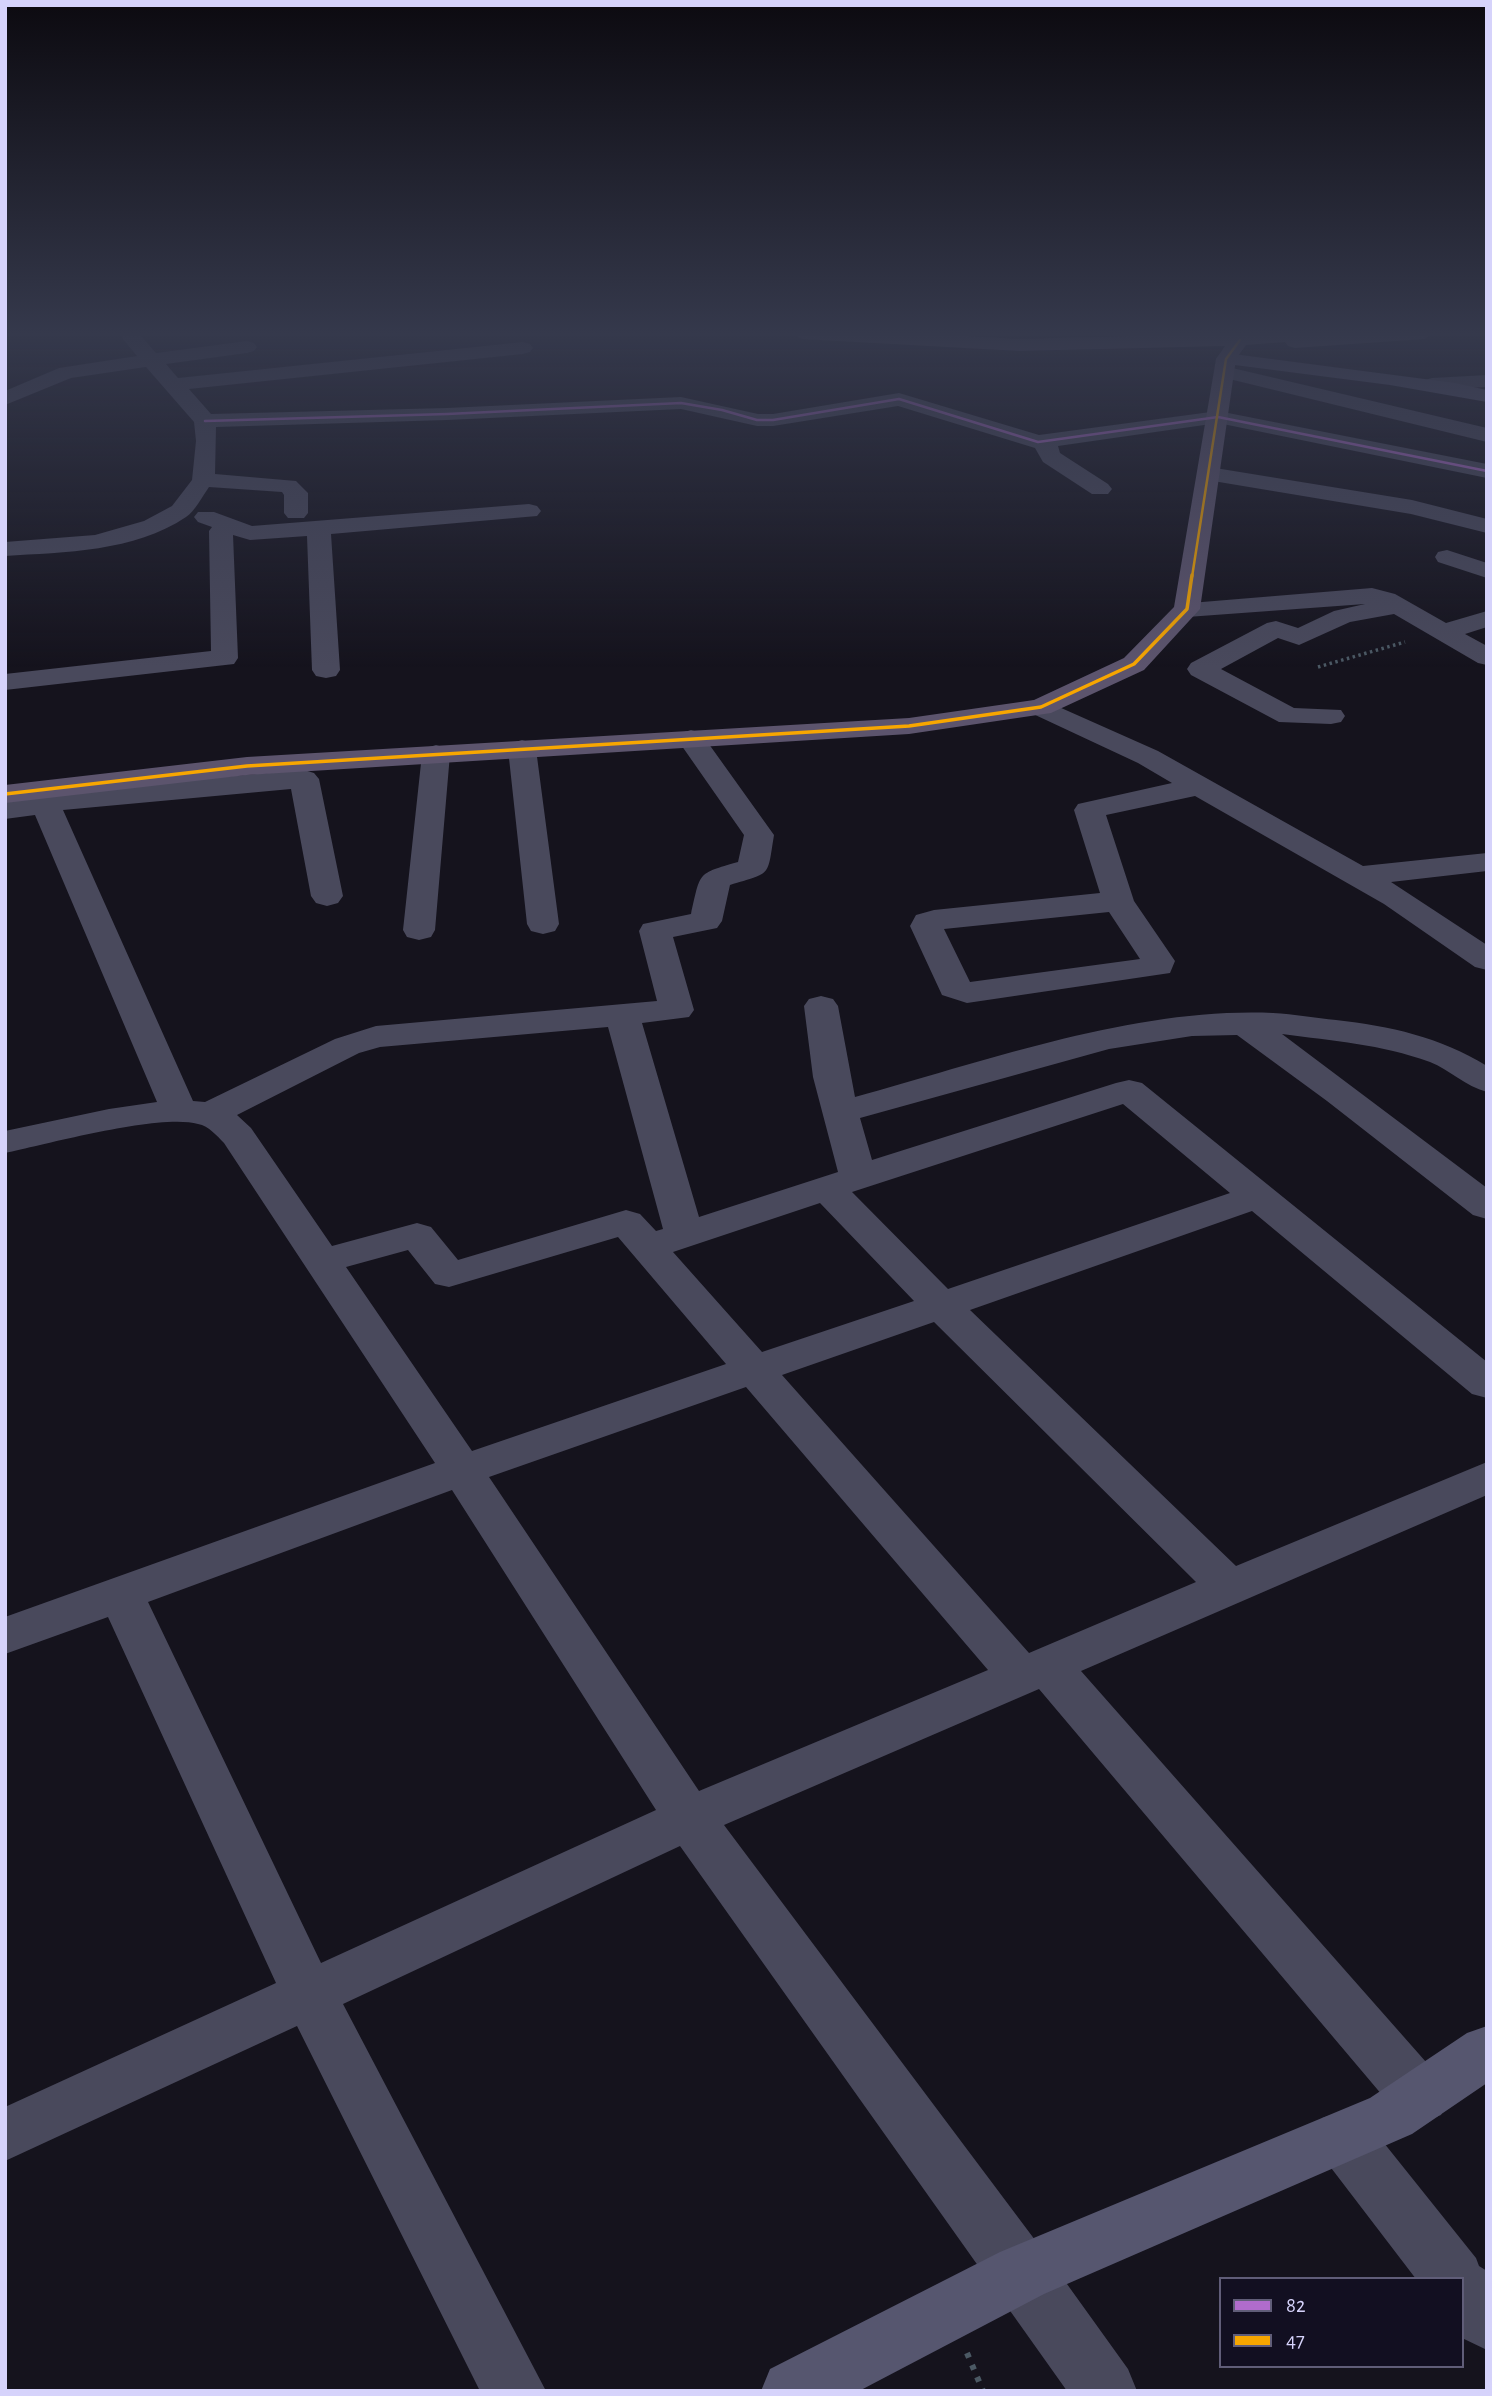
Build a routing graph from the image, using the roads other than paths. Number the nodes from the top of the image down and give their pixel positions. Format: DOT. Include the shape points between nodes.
graph roads {
  1 [pos="207,445"];
  2 [pos="1046,445"];
  3 [pos="1214,445"];
  4 [pos="1359,445"];
  5 [pos="1487,471"];
  6 [pos="1209,474"];
  7 [pos="203,480"];
  8 [pos="1100,489"];
  9 [pos="182,509"];
  10 [pos="530,511"];
  11 [pos="296,513"];
  12 [pos="228,525"];
  13 [pos="319,527"];
  14 [pos="1487,527"];
  15 [pos="5,549"];
  16 [pos="1447,556"];
  17 [pos="1487,571"];
  18 [pos="1396,606"];
  19 [pos="1187,609"];
  20 [pos="1487,619"];
  21 [pos="1443,632"];
  22 [pos="1487,657"];
  23 [pos="326,670"];
  24 [pos="5,682"];
  25 [pos="1041,706"];
  26 [pos="1331,716"];
  27 [pos="691,739"];
  28 [pos="522,749"];
  29 [pos="436,754"];
  30 [pos="1199,786"];
  31 [pos="5,794"];
  32 [pos="45,804"];
  33 [pos="5,810"];
  34 [pos="1487,862"];
  35 [pos="1358,876"];
  36 [pos="327,896"];
  37 [pos="1118,901"];
  38 [pos="544,924"];
  39 [pos="419,930"];
  40 [pos="1487,960"];
  41 [pos="821,1006"];
  42 [pos="622,1015"];
  43 [pos="1245,1024"];
  44 [pos="1487,1081"];
  45 [pos="194,1112"];
  46 [pos="841,1112"];
  47 [pos="8,1133"];
  48 [pos="842,1182"];
  49 [pos="1256,1197"];
  50 [pos="1487,1207"];
  51 [pos="666,1241"];
  52 [pos="322,1261"];
  53 [pos="942,1305"];
  54 [pos="755,1369"];
  55 [pos="1487,1384"];
  56 [pos="462,1470"];
  57 [pos="1487,1477"];
  58 [pos="1229,1587"];
  59 [pos="121,1594"];
  60 [pos="5,1636"];
  61 [pos="1034,1671"];
  62 [pos="689,1818"];
  63 [pos="308,1993"];
  64 [pos="1487,2051"];
  65 [pos="1420,2096"];
  66 [pos="5,2135"];
  67 [pos="1343,2137"];
  68 [pos="1022,2273"];
  69 [pos="1452,2277"];
  70 [pos="1464,2291"];
  71 [pos="1487,2320"];
  72 [pos="514,2391"];
  73 [pos="793,2391"];
  74 [pos="1105,2391"];
  1 -- 7 [label="street"];
  2 -- 8 [label="street" via="1051,457"];
  3 -- 6 [label="main road"];
  4 -- 5 [label="street"];
  6 -- 14 [label="street" via="1412,507"];
  6 -- 19 [label="main road"];
  7 -- 9 [label="street"];
  7 -- 11 [label="street" via="288,486 296,493"];
  9 -- 12 [label="street"];
  9 -- 15 [label="street" via="152,526 97,542"];
  10 -- 13 [label="street"];
  12 -- 13 [label="street" via="250,533"];
  12 -- 24 [label="street" via="221,531 225,658"];
  13 -- 23 [label="street"];
  16 -- 17 [label="street"];
  18 -- 19 [label="street" via="1372,596"];
  18 -- 21 [label="street"];
  18 -- 26 [label="street" via="1343,616 1299,637 1276,629 1201,669 1289,716"];
  19 -- 25 [label="main road" via="1134,664"];
  20 -- 21 [label="street"];
  21 -- 22 [label="street"];
  25 -- 27 [label="main road" via="909,726"];
  25 -- 30 [label="street"];
  27 -- 28 [label="main road"];
  27 -- 42 [label="street" via="759,835 754,868 715,880 706,921 655,931 677,1010"];
  28 -- 29 [label="main road"];
  28 -- 38 [label="street"];
  29 -- 31 [label="main road" via="247,766"];
  29 -- 39 [label="street"];
  30 -- 35 [label="street"];
  30 -- 37 [label="street" via="1089,810"];
  32 -- 33 [label="street"];
  32 -- 36 [label="street" via="304,779"];
  32 -- 45 [label="street"];
  34 -- 35 [label="street"];
  35 -- 40 [label="street"];
  37 -- 37 [label="street" via="934,920 926,926 954,988 960,992 1158,966"];
  41 -- 46 [label="street"];
  42 -- 45 [label="street" via="376,1037"];
  42 -- 51 [label="street" via="645,1086"];
  43 -- 44 [label="street" via="1384,1035 1446,1056"];
  43 -- 46 [label="street" via="1192,1026 1107,1039"];
  43 -- 50 [label="street"];
  45 -- 47 [label="street"];
  45 -- 52 [label="street" via="226,1124 237,1136"];
  46 -- 48 [label="street"];
  48 -- 49 [label="street" via="1129,1091"];
  48 -- 51 [label="street"];
  48 -- 53 [label="street"];
  49 -- 53 [label="street"];
  49 -- 55 [label="street"];
  51 -- 52 [label="street" via="626,1223 449,1275 417,1235"];
  51 -- 54 [label="street"];
  52 -- 56 [label="street"];
  53 -- 54 [label="street"];
  53 -- 58 [label="street"];
  54 -- 56 [label="street"];
  54 -- 61 [label="street"];
  56 -- 59 [label="street"];
  56 -- 62 [label="street"];
  57 -- 58 [label="street"];
  58 -- 61 [label="street"];
  59 -- 60 [label="street"];
  59 -- 63 [label="street"];
  61 -- 62 [label="street"];
  61 -- 65 [label="street"];
  62 -- 63 [label="street"];
  62 -- 68 [label="street"];
  63 -- 66 [label="street"];
  63 -- 72 [label="street"];
  64 -- 65 [label="street"];
  65 -- 67 [label="street" via="1391,2116"];
  67 -- 68 [label="street"];
  67 -- 69 [label="street"];
  68 -- 73 [label="street"];
  68 -- 74 [label="street"];
  70 -- 71 [label="street"];
}
